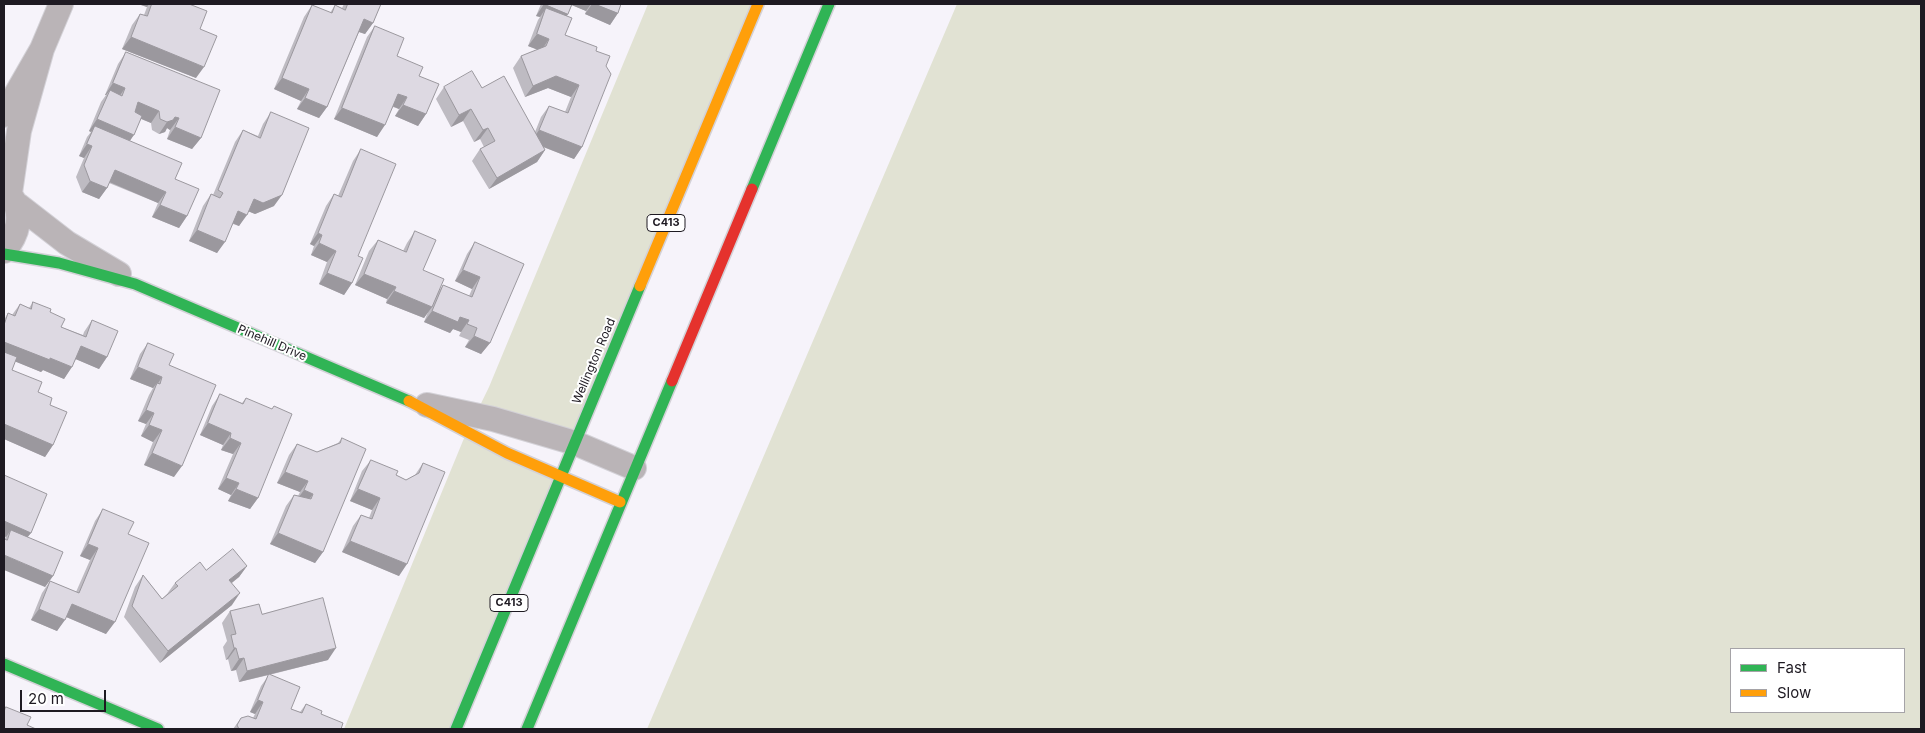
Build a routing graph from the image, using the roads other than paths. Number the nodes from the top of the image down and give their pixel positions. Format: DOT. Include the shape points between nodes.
graph roads {
  1 [pos="61,4"];
  2 [pos="758,4"];
  3 [pos="828,4"];
  4 [pos="42,49"];
  5 [pos="4,115"];
  6 [pos="10,195"];
  7 [pos="4,252"];
  8 [pos="135,284"];
  9 [pos="408,401"];
  10 [pos="575,443"];
  11 [pos="634,468"];
  12 [pos="562,476"];
  13 [pos="620,502"];
  14 [pos="4,664"];
  15 [pos="158,729"];
  16 [pos="456,729"];
  17 [pos="527,729"];
  1 -- 4 [label="street"];
  2 -- 10 [label="main road, Wellington Road / C413"];
  3 -- 11 [label="main road"];
  4 -- 5 [label="street"];
  4 -- 6 [label="street" via="19,131"];
  6 -- 7 [label="street" via="18,227"];
  6 -- 8 [label="street, Pinehill Drive" via="67,243"];
  7 -- 8 [label="main road, Pinehill Drive"];
  8 -- 9 [label="main road, Pinehill Drive"];
  9 -- 10 [label="street, Pinehill Drive" via="492,419"];
  9 -- 12 [label="main road, Pinehill Drive" via="507,453"];
  10 -- 11 [label="street, Pinehill Drive"];
  10 -- 12 [label="main road, Wellington Road / C413"];
  11 -- 13 [label="main road"];
  12 -- 13 [label="main road, Pinehill Drive"];
  12 -- 16 [label="main road, Wellington Road / C413"];
  13 -- 17 [label="main road"];
  14 -- 15 [label="main road"];
}
